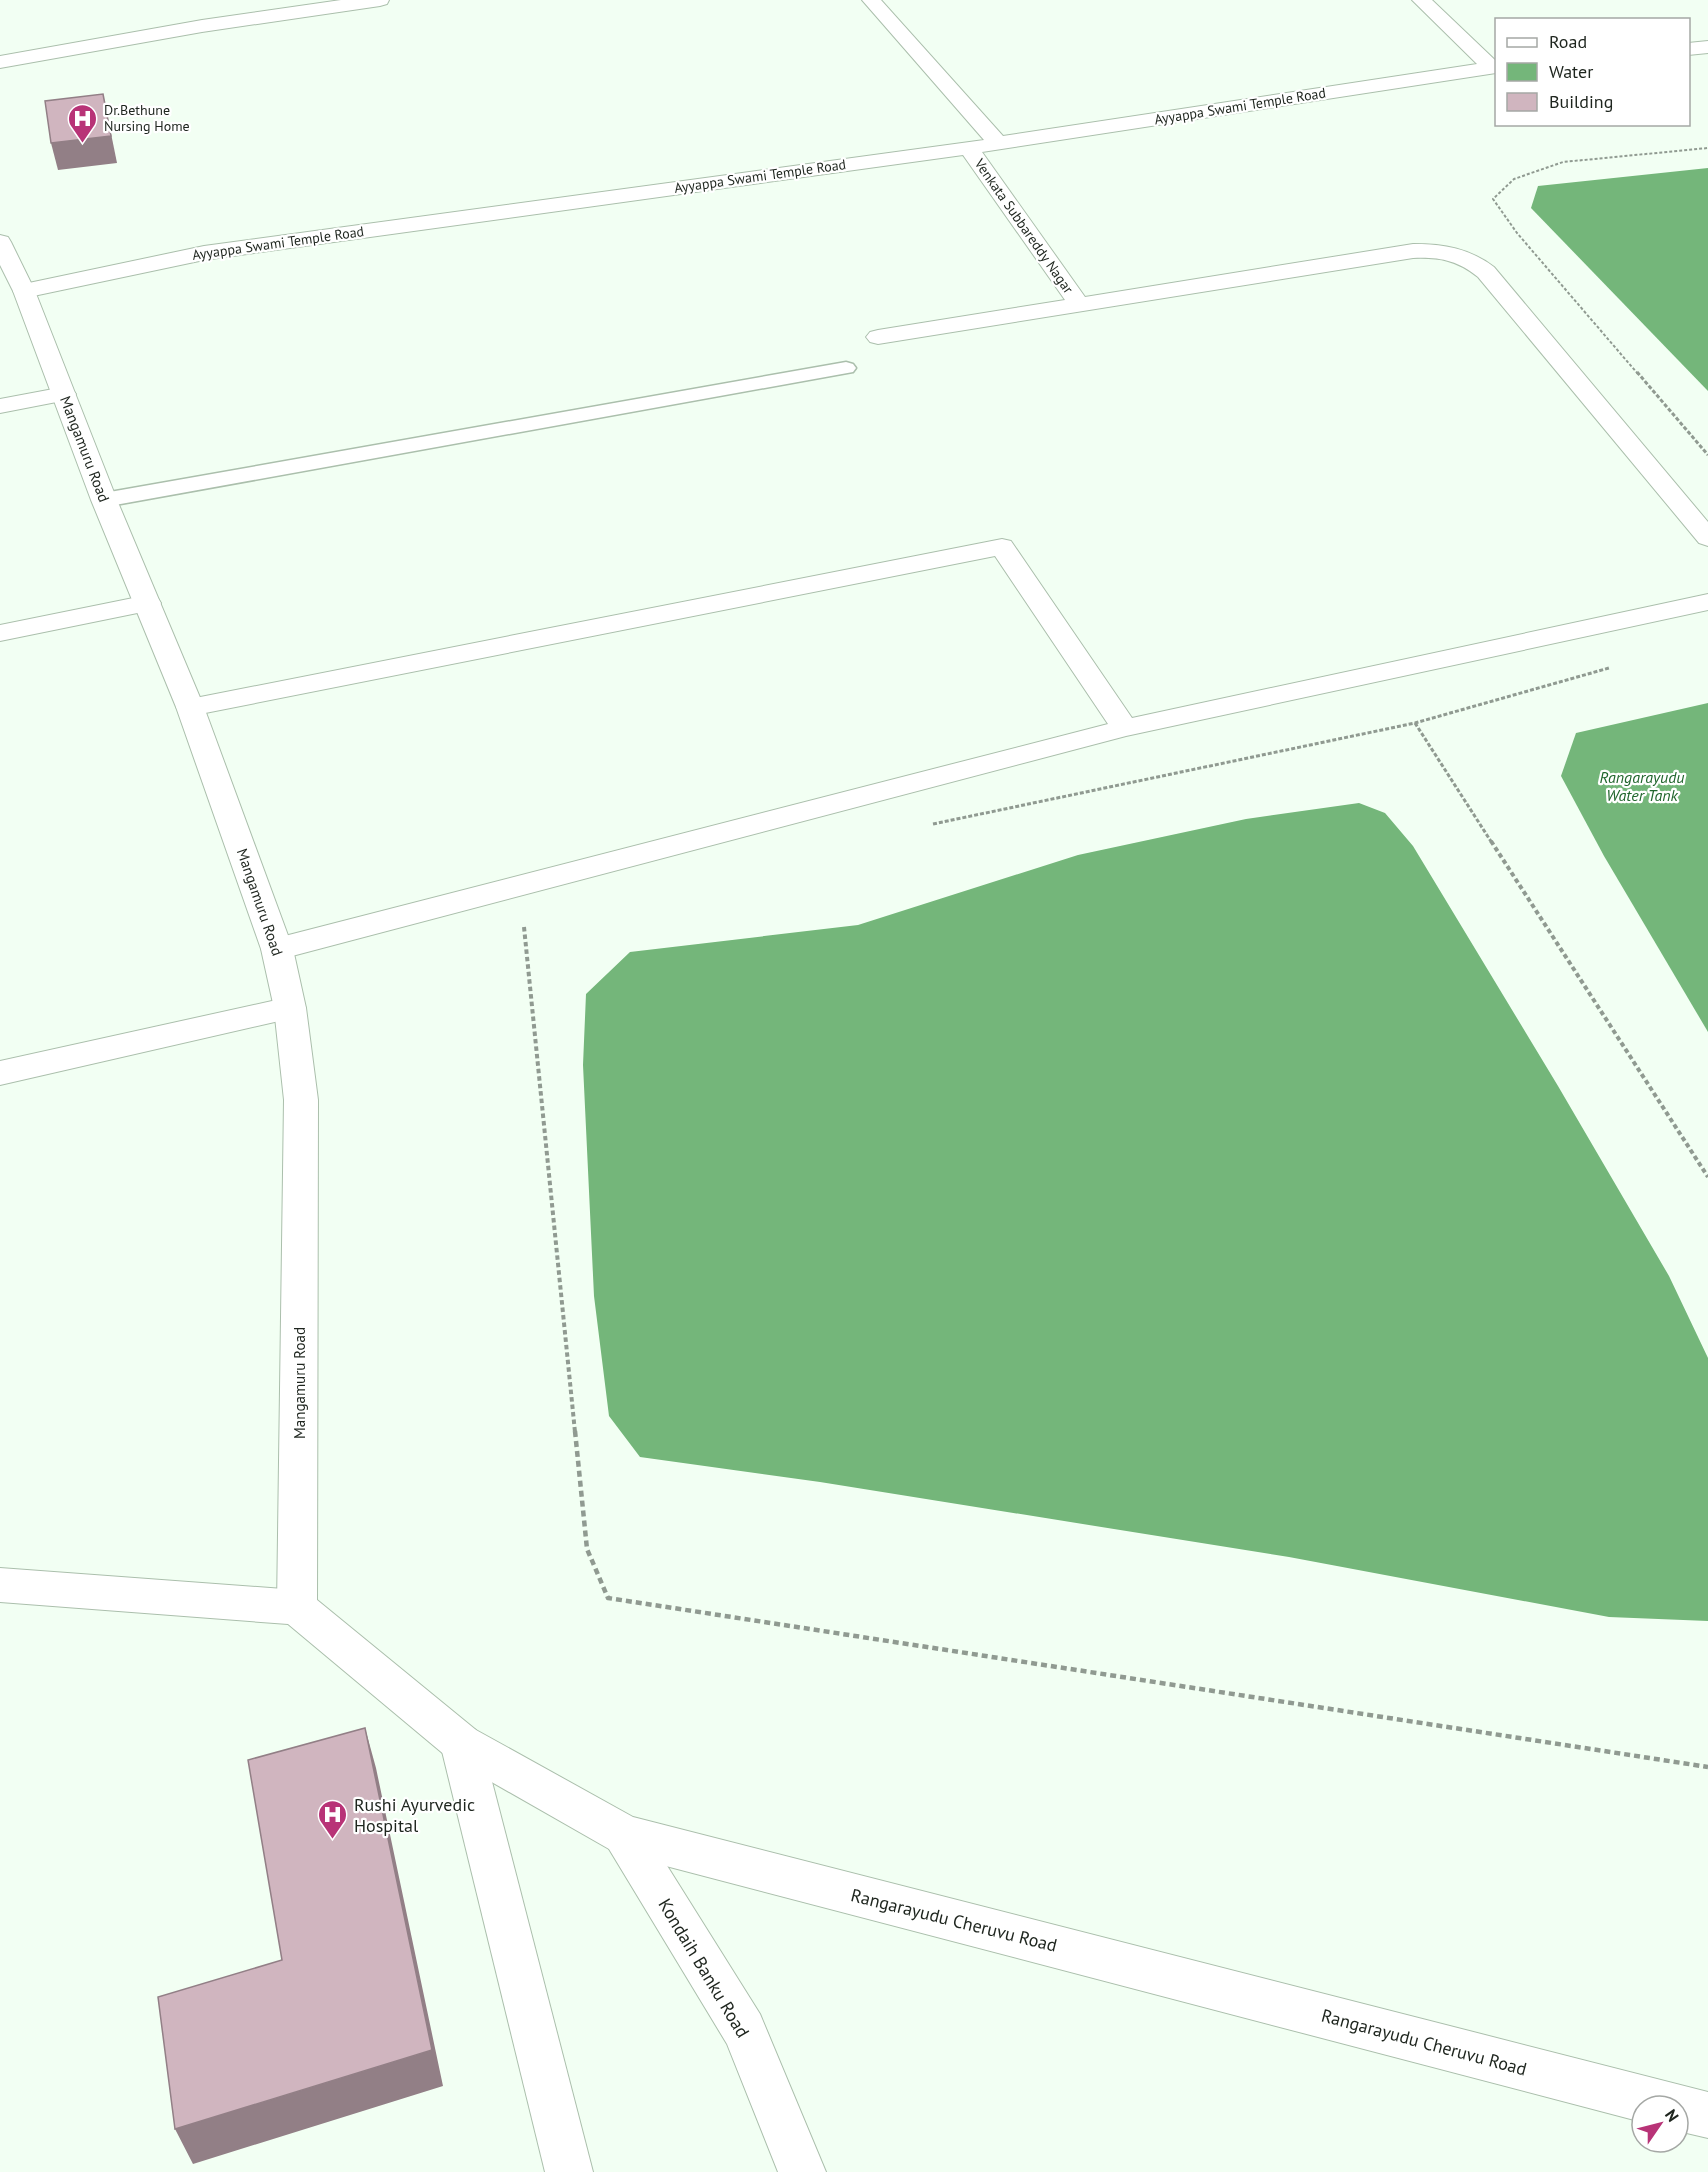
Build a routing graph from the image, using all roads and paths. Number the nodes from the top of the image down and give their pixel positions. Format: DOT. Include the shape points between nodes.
graph roads {
  1 [pos="380,0"];
  2 [pos="871,0"];
  3 [pos="1421,0"];
  4 [pos="1708,47"];
  5 [pos="1690,49"];
  6 [pos="0,62"];
  7 [pos="1495,67"];
  8 [pos="998,143"];
  9 [pos="969,148"];
  10 [pos="1708,148"];
  11 [pos="0,242"];
  12 [pos="24,291"];
  13 [pos="1079,304"];
  14 [pos="878,337"];
  15 [pos="846,368"];
  16 [pos="64,393"];
  17 [pos="0,406"];
  18 [pos="1708,455"];
  19 [pos="104,500"];
  20 [pos="1708,538"];
  21 [pos="1708,602"];
  22 [pos="148,603"];
  23 [pos="0,633"];
  24 [pos="1618,665"];
  25 [pos="190,707"];
  26 [pos="1415,723"];
  27 [pos="1125,728"];
  28 [pos="922,826"];
  29 [pos="524,921"];
  30 [pos="277,949"];
  31 [pos="290,1008"];
  32 [pos="0,1073"];
  33 [pos="1708,1177"];
  34 [pos="0,1585"];
  35 [pos="297,1607"];
  36 [pos="461,1743"];
  37 [pos="1708,1767"];
  38 [pos="624,1835"];
  39 [pos="1630,2095"];
  40 [pos="1690,2111"];
  41 [pos="1708,2115"];
  42 [pos="569,2172"];
  43 [pos="802,2172"];
  1 -- 6 [label="street" via="202,26"];
  2 -- 8 [label="street"];
  3 -- 7 [label="street"];
  4 -- 5 [label="street"];
  7 -- 8 [label="street, Ayyappa Swami Temple Road"];
  8 -- 9 [label="street, Ayyappa Swami Temple Road"];
  9 -- 12 [label="street, Ayyappa Swami Temple Road" via="216,252"];
  9 -- 13 [label="street, Venkata Subbareddy Nagar"];
  10 -- 18 [label="path" via="1563,162 1514,178 1493,199 1517,233"];
  11 -- 12 [label="street, Mangamuru Road"];
  12 -- 16 [label="street, Mangamuru Road"];
  13 -- 14 [label="street"];
  13 -- 20 [label="street" via="1413,251 1457,254 1486,272"];
  15 -- 19 [label="lane"];
  16 -- 17 [label="street"];
  16 -- 19 [label="street, Mangamuru Road"];
  19 -- 22 [label="street, Mangamuru Road"];
  21 -- 27 [label="street"];
  22 -- 23 [label="street"];
  22 -- 25 [label="street, Mangamuru Road"];
  24 -- 26 [label="path"];
  25 -- 27 [label="street" via="1002,547"];
  25 -- 30 [label="street, Mangamuru Road"];
  26 -- 28 [label="path"];
  26 -- 33 [label="path"];
  27 -- 30 [label="street"];
  29 -- 37 [label="path" via="587,1549 608,1598"];
  30 -- 31 [label="street, Mangamuru Road"];
  31 -- 32 [label="street"];
  31 -- 35 [label="street, Mangamuru Road" via="301,1100"];
  34 -- 35 [label="street"];
  35 -- 36 [label="street, Rangarayudu Cheruvu Road"];
  36 -- 38 [label="street, Rangarayudu Cheruvu Road"];
  36 -- 42 [label="street"];
  38 -- 39 [label="street, Rangarayudu Cheruvu Road"];
  38 -- 43 [label="street, Kondaih Banku Road" via="744,2030"];
  40 -- 41 [label="street"];
}
